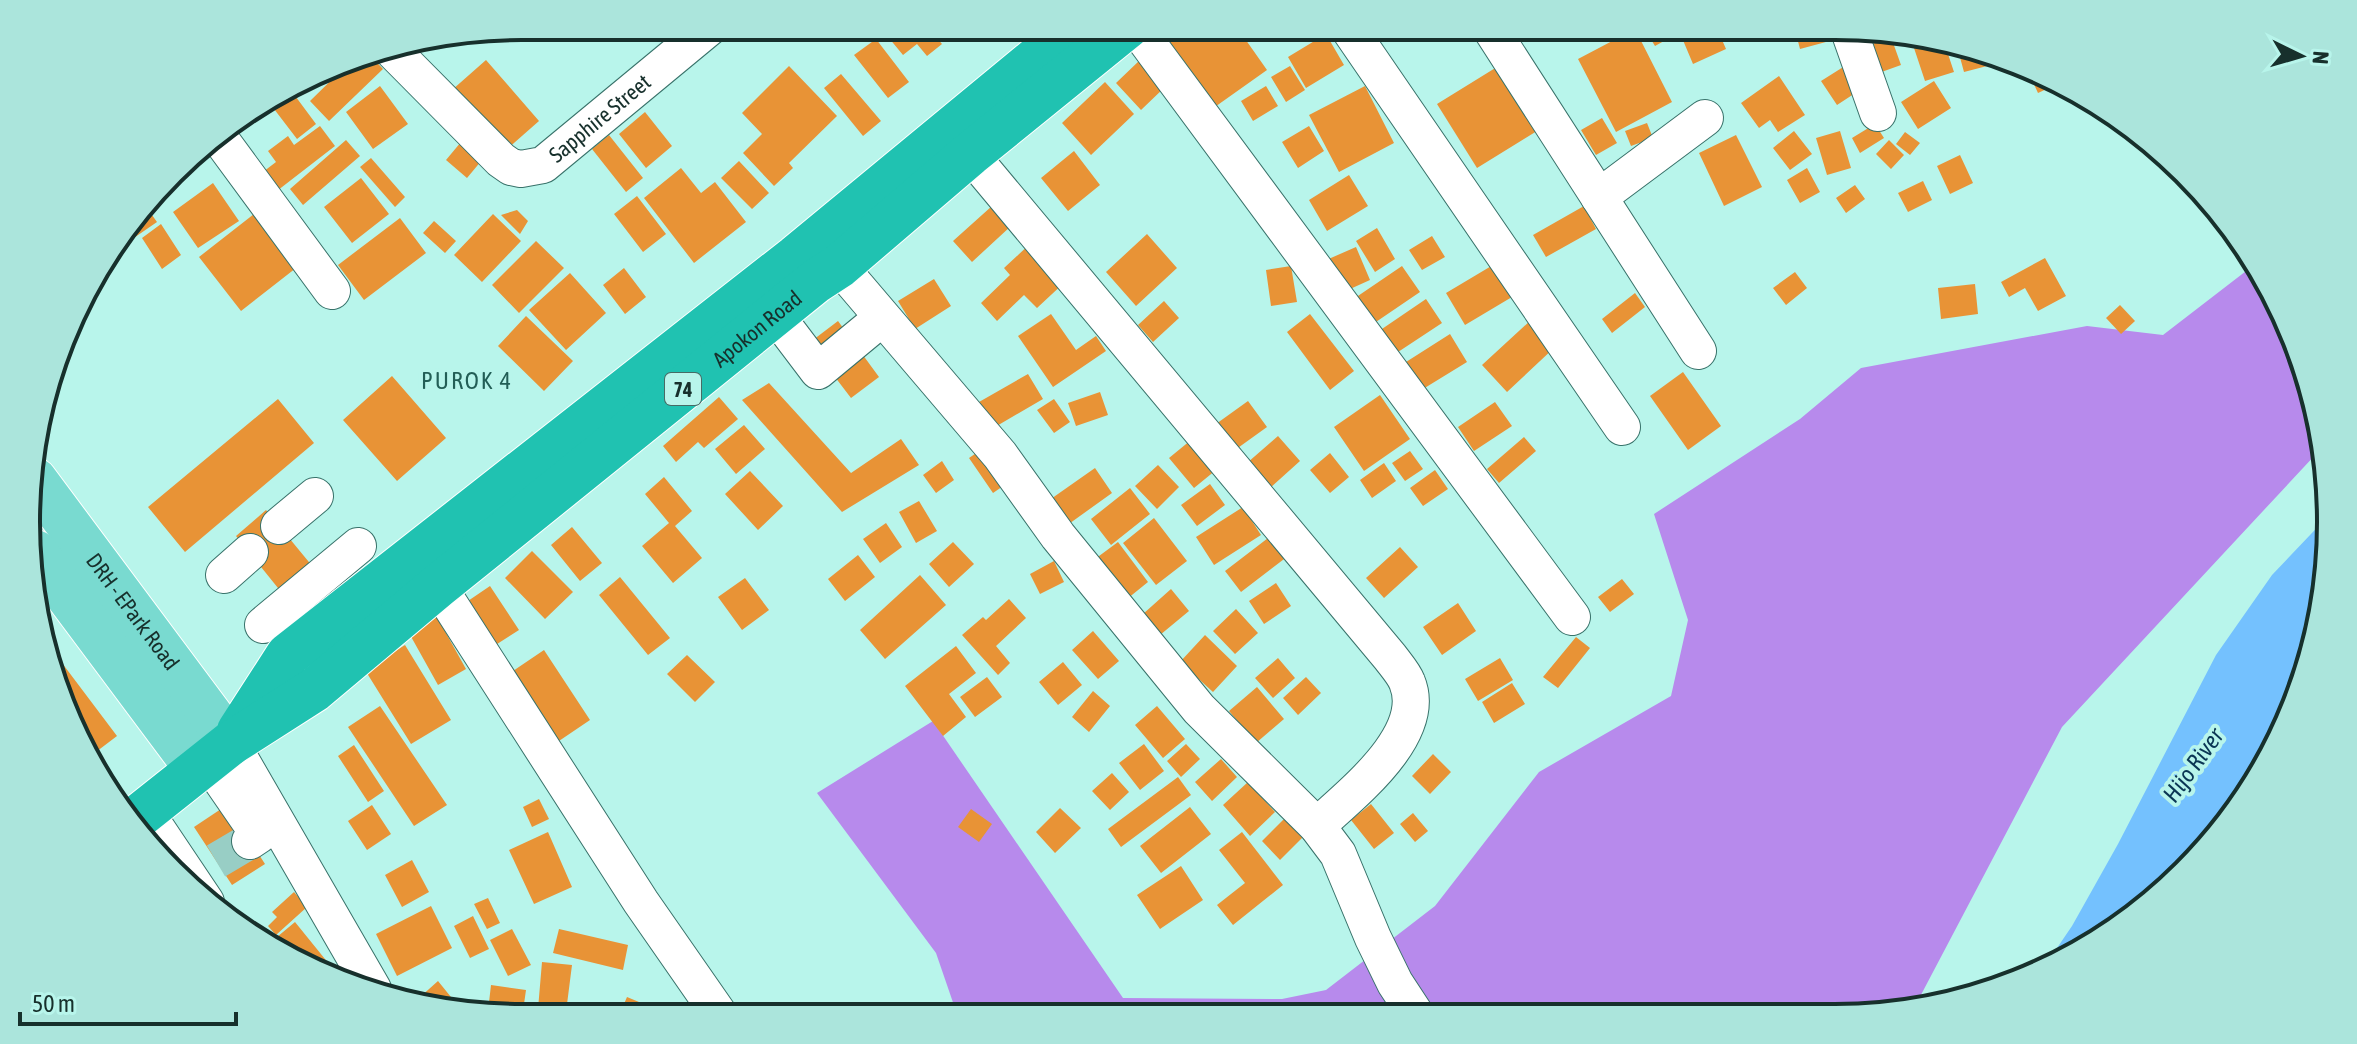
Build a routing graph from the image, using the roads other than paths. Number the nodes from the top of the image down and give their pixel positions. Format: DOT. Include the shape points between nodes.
graph roads {
  1 [pos="694,40"];
  2 [pos="1060,40"];
  3 [pos="1111,40"];
  4 [pos="1145,40"];
  5 [pos="1357,40"];
  6 [pos="1498,40"];
  7 [pos="1852,41"];
  8 [pos="398,56"];
  9 [pos="1878,113"];
  10 [pos="1705,118"];
  11 [pos="224,144"];
  12 [pos="970,154"];
  13 [pos="1599,197"];
  14 [pos="839,266"];
  15 [pos="332,291"];
  16 [pos="766,301"];
  17 [pos="882,318"];
  18 [pos="1698,351"];
  19 [pos="1622,427"];
  20 [pos="41,489"];
  21 [pos="315,496"];
  22 [pos="279,526"];
  23 [pos="358,546"];
  24 [pos="42,560"];
  25 [pos="438,586"];
  26 [pos="1572,617"];
  27 [pos="263,625"];
  28 [pos="212,758"];
  29 [pos="140,816"];
  30 [pos="144,820"];
  31 [pos="1317,826"];
  32 [pos="250,841"];
  33 [pos="204,880"];
  34 [pos="365,977"];
  35 [pos="712,1004"];
  36 [pos="1409,1004"];
  1 -- 8 [label="street, Sapphire Street" via="543,165 521,169 491,151"];
  2 -- 16 [label="highway, Apokon Road / 74"];
  3 -- 12 [label="highway, Apokon Road / 74"];
  4 -- 26 [label="street"];
  5 -- 19 [label="street"];
  6 -- 13 [label="street"];
  7 -- 9 [label="street"];
  10 -- 13 [label="street"];
  11 -- 15 [label="street"];
  12 -- 14 [label="highway, Apokon Road / 74"];
  12 -- 31 [label="street" via="1407,683 1411,703 1393,750"];
  13 -- 18 [label="street"];
  14 -- 16 [label="highway, Apokon Road / 74"];
  14 -- 17 [label="street"];
  16 -- 17 [label="street" via="818,371"];
  16 -- 25 [label="highway, Apokon Road / 74"];
  16 -- 28 [label="highway, Apokon Road / 74" via="288,655"];
  17 -- 31 [label="street" via="1000,455 1058,536 1199,709"];
  20 -- 28 [label="main road, DRH - EPark Road"];
  21 -- 22 [label="street"];
  23 -- 27 [label="street"];
  24 -- 28 [label="main road, DRH - EPark Road"];
  25 -- 28 [label="highway, Apokon Road / 74" via="314,690"];
  25 -- 35 [label="street"];
  28 -- 29 [label="highway, Apokon Road / 74"];
  28 -- 32 [label="street" via="259,835"];
  28 -- 34 [label="street"];
  30 -- 33 [label="street"];
  31 -- 36 [label="street" via="1338,854 1373,938"];
}
